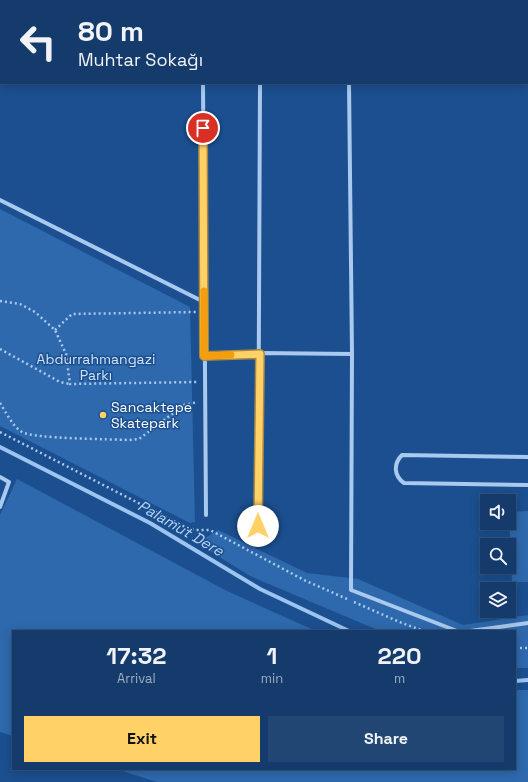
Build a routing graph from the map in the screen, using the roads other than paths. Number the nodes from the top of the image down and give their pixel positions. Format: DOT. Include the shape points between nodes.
graph roads {
  1 [pos="203,84"];
  2 [pos="260,84"];
  3 [pos="349,84"];
  4 [pos="0,200"];
  5 [pos="204,302"];
  6 [pos="260,354"];
  7 [pos="352,354"];
  8 [pos="204,356"];
  9 [pos="528,457"];
  10 [pos="0,477"];
  11 [pos="528,485"];
  12 [pos="0,507"];
  13 [pos="206,515"];
  14 [pos="258,526"];
  15 [pos="528,623"];
  16 [pos="454,630"];
  17 [pos="477,630"];
  1 -- 5 [label="street"];
  2 -- 6 [label="street"];
  3 -- 7 [label="street"];
  4 -- 5 [label="street"];
  5 -- 8 [label="street"];
  6 -- 7 [label="street"];
  6 -- 8 [label="street"];
  6 -- 14 [label="street"];
  7 -- 16 [label="street" via="350,590"];
  8 -- 13 [label="street"];
  9 -- 11 [label="street" via="402,455 395,470 404,483"];
  10 -- 12 [label="street" via="9,482"];
  15 -- 17 [label="street"];
}
